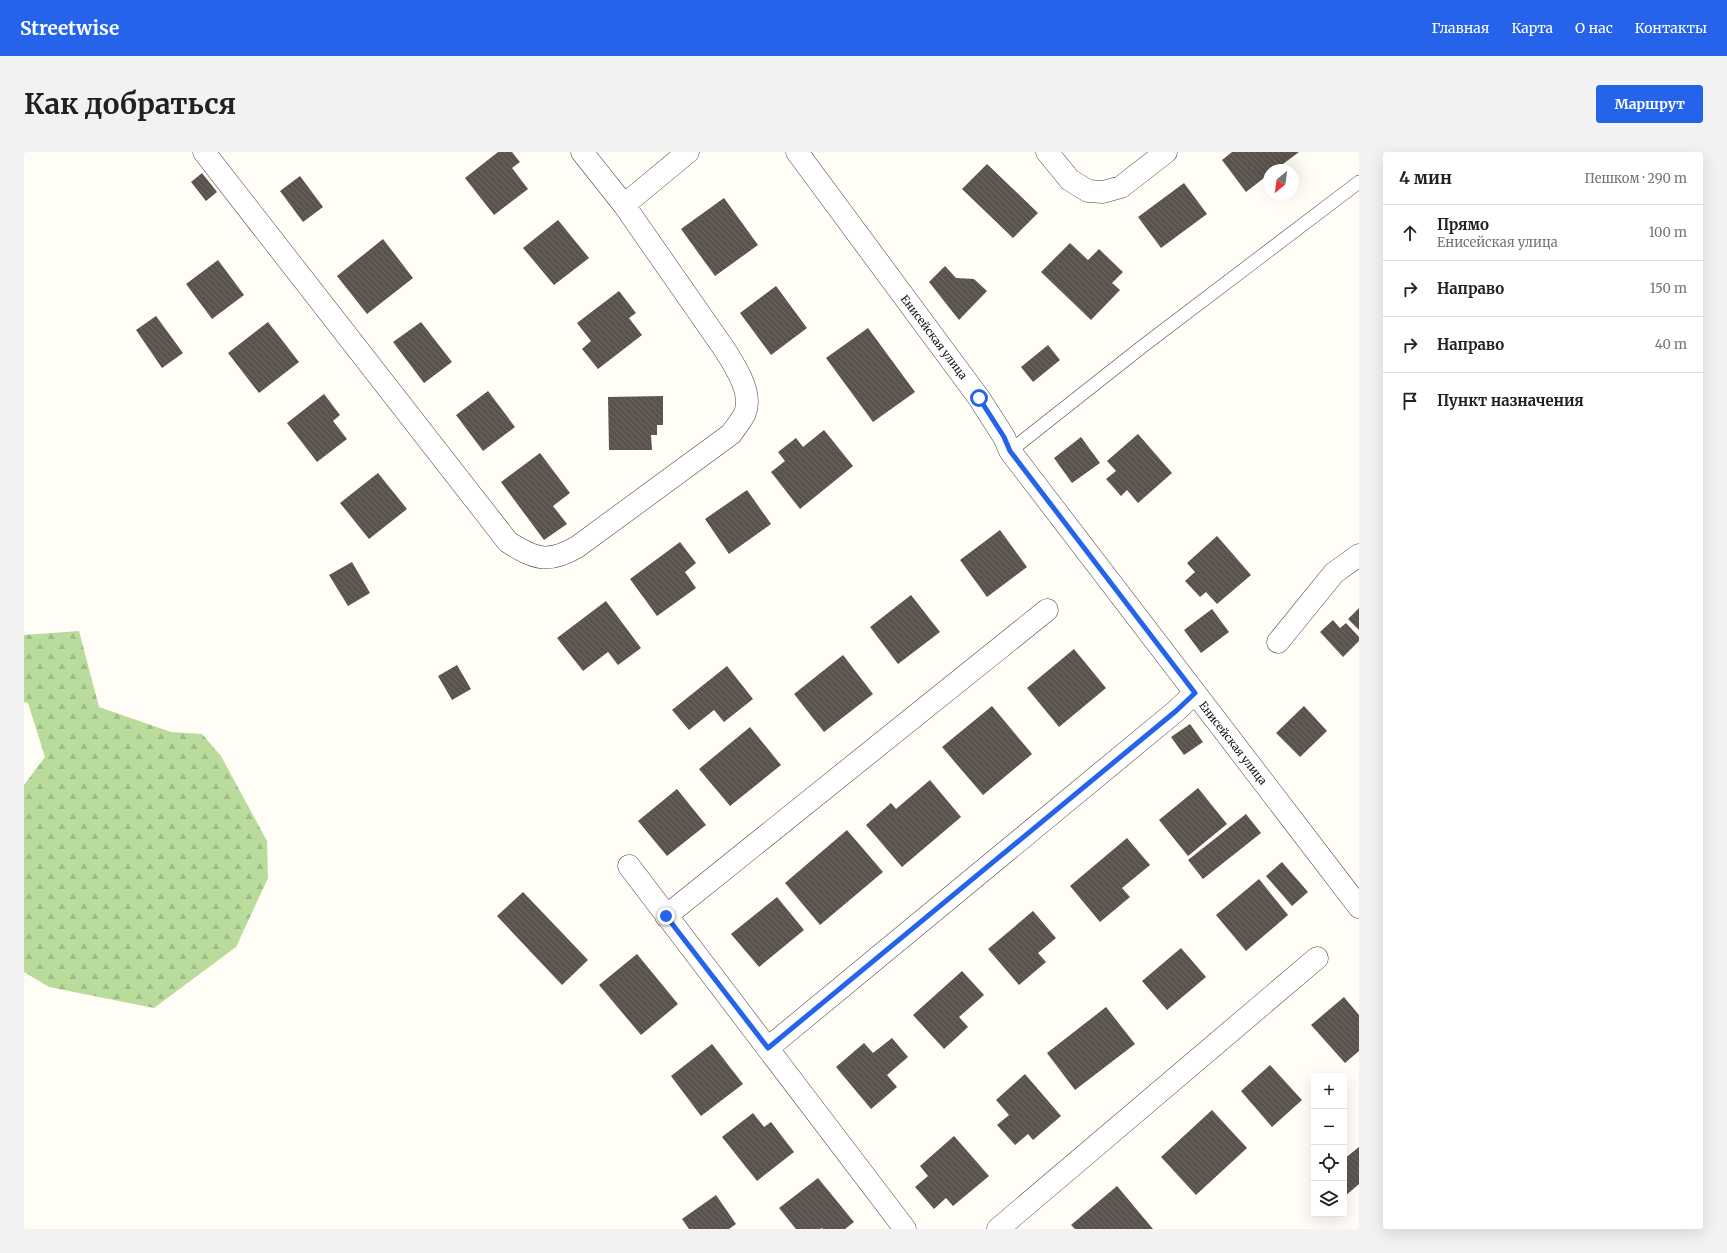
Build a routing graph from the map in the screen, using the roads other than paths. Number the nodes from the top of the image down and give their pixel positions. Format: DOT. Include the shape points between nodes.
graph roads {
  1 [pos="204,152"];
  2 [pos="582,152"];
  3 [pos="688,152"];
  4 [pos="797,152"];
  5 [pos="1047,152"];
  6 [pos="1166,152"];
  7 [pos="1359,182"];
  8 [pos="624,205"];
  9 [pos="1010,451"];
  10 [pos="1359,555"];
  11 [pos="1047,610"];
  12 [pos="1278,642"];
  13 [pos="1195,693"];
  14 [pos="629,866"];
  15 [pos="1359,907"];
  16 [pos="666,916"];
  17 [pos="1317,958"];
  18 [pos="768,1048"];
  19 [pos="905,1229"];
  20 [pos="998,1229"];
  1 -- 8 [label="street" via="508,542 528,555 549,558 562,556 577,547 731,434 746,413 747,394 739,373"];
  2 -- 8 [label="street"];
  3 -- 8 [label="street"];
  4 -- 9 [label="street, Енисейская улица" via="979,398"];
  5 -- 6 [label="street" via="1070,180 1088,191 1102,192 1121,187"];
  7 -- 9 [label="lane" via="1149,341"];
  9 -- 13 [label="street, Енисейская улица"];
  10 -- 12 [label="street" via="1334,573"];
  11 -- 16 [label="street"];
  13 -- 15 [label="street, Енисейская улица"];
  13 -- 18 [label="street"];
  14 -- 16 [label="street"];
  16 -- 18 [label="street"];
  17 -- 20 [label="street"];
  18 -- 19 [label="street"];
}
